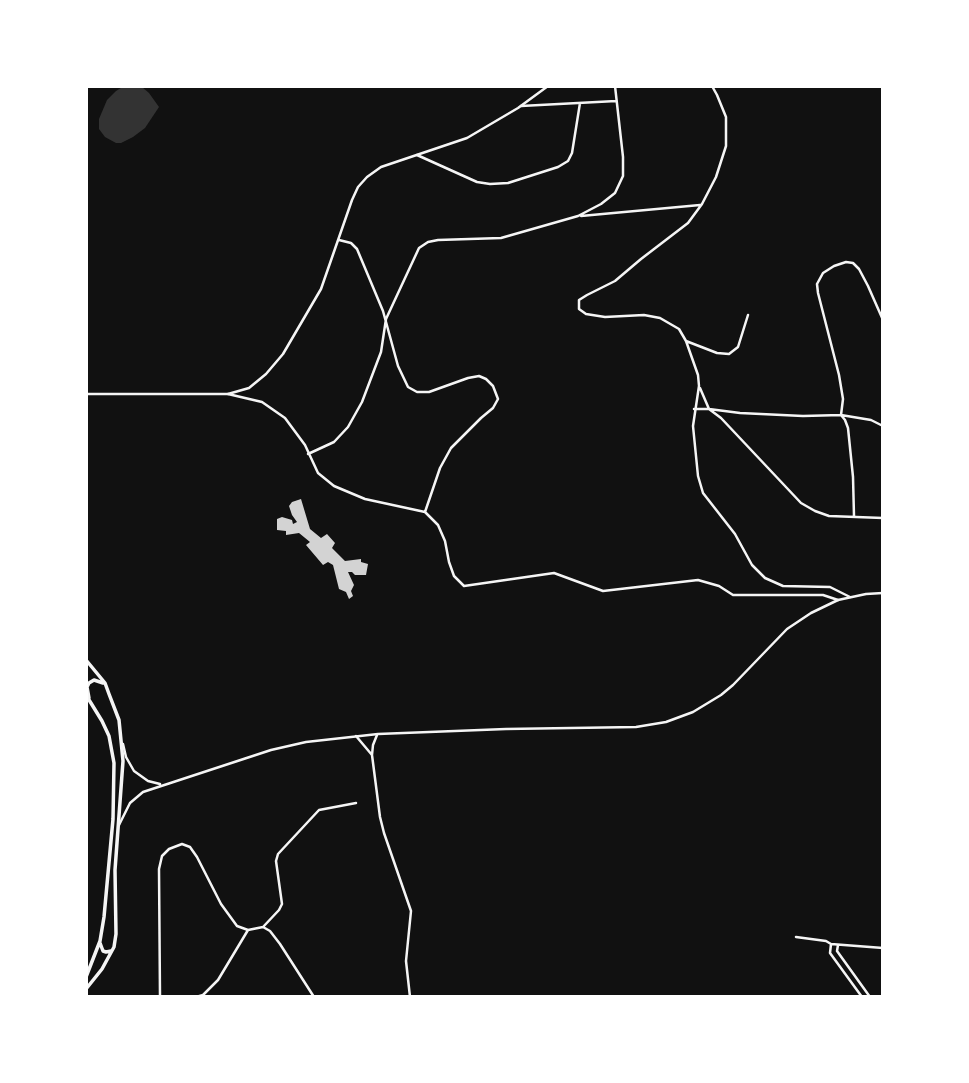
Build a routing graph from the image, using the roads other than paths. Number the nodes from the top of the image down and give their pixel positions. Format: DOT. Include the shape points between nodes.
graph roads {
  1 [pos="548,86"];
  2 [pos="615,86"];
  3 [pos="712,86"];
  4 [pos="616,101"];
  5 [pos="580,103"];
  6 [pos="521,106"];
  7 [pos="415,155"];
  8 [pos="702,204"];
  9 [pos="578,216"];
  10 [pos="338,240"];
  11 [pos="748,315"];
  12 [pos="386,319"];
  13 [pos="883,320"];
  14 [pos="686,341"];
  15 [pos="699,386"];
  16 [pos="86,394"];
  17 [pos="228,394"];
  18 [pos="694,409"];
  19 [pos="709,409"];
  20 [pos="841,415"];
  21 [pos="883,426"];
  22 [pos="309,454"];
  23 [pos="425,512"];
  24 [pos="854,516"];
  25 [pos="883,518"];
  26 [pos="883,593"];
  27 [pos="850,597"];
  28 [pos="838,600"];
  29 [pos="86,660"];
  30 [pos="105,683"];
  31 [pos="86,695"];
  32 [pos="90,701"];
  33 [pos="378,734"];
  34 [pos="356,736"];
  35 [pos="122,742"];
  36 [pos="372,755"];
  37 [pos="164,784"];
  38 [pos="356,803"];
  39 [pos="118,825"];
  40 [pos="263,927"];
  41 [pos="248,930"];
  42 [pos="796,937"];
  43 [pos="100,941"];
  44 [pos="831,944"];
  45 [pos="838,944"];
  46 [pos="883,948"];
  47 [pos="113,950"];
  48 [pos="86,977"];
  49 [pos="86,989"];
  50 [pos="160,997"];
  51 [pos="196,997"];
  52 [pos="314,997"];
  53 [pos="410,997"];
  54 [pos="862,997"];
  55 [pos="870,997"];
  1 -- 6 [label="street"];
  2 -- 4 [label="street"];
  3 -- 8 [label="street" via="726,117 726,146"];
  4 -- 5 [label="street"];
  4 -- 9 [label="street" via="623,176 615,193"];
  5 -- 6 [label="street"];
  5 -- 7 [label="street" via="568,161 508,183 477,182"];
  6 -- 7 [label="street" via="467,138"];
  7 -- 10 [label="street" via="367,177 352,200"];
  8 -- 9 [label="street"];
  8 -- 14 [label="street" via="688,223 615,281 579,300 579,309 586,314 660,318 679,329"];
  9 -- 12 [label="street" via="501,238 428,242 419,248"];
  10 -- 12 [label="street" via="357,248"];
  10 -- 17 [label="street" via="321,289 283,354 249,388"];
  11 -- 14 [label="street" via="738,347 729,354"];
  12 -- 22 [label="street" via="381,352 348,427 334,442"];
  12 -- 23 [label="street" via="408,387 429,393 479,376 493,386 498,399 451,448"];
  13 -- 20 [label="street" via="853,263 823,273 818,293 839,375"];
  14 -- 15 [label="street"];
  15 -- 18 [label="street"];
  15 -- 19 [label="street"];
  16 -- 17 [label="street"];
  17 -- 22 [label="street" via="262,402 285,418"];
  18 -- 19 [label="street"];
  18 -- 27 [label="street" via="703,493 735,534 751,565 783,586 831,587"];
  19 -- 20 [label="street"];
  19 -- 24 [label="street" via="801,503 829,516"];
  20 -- 21 [label="street"];
  20 -- 24 [label="street" via="848,428"];
  22 -- 23 [label="street" via="317,473 334,486 365,499"];
  23 -- 28 [label="street" via="438,525 454,576 464,586 554,573 603,591 698,580 733,595 823,595"];
  24 -- 25 [label="street"];
  26 -- 27 [label="street"];
  27 -- 28 [label="street"];
  28 -- 33 [label="street" via="788,629 714,700 666,722 636,727"];
  29 -- 30 [label="main road"];
  30 -- 32 [label="main road" via="89,683"];
  30 -- 35 [label="main road"];
  31 -- 32 [label="main road"];
  32 -- 43 [label="main road" via="109,736 114,763"];
  33 -- 34 [label="street"];
  33 -- 36 [label="street"];
  34 -- 36 [label="street"];
  34 -- 37 [label="street" via="289,745"];
  35 -- 37 [label="street" via="135,771 148,781"];
  35 -- 39 [label="main road"];
  36 -- 53 [label="street" via="384,833 411,911 406,961"];
  37 -- 39 [label="street" via="134,799"];
  38 -- 40 [label="street" via="319,810 278,854 282,904"];
  39 -- 47 [label="main road"];
  40 -- 41 [label="street"];
  40 -- 52 [label="street" via="280,944"];
  41 -- 50 [label="street" via="237,926 221,904 190,847 182,844 169,849 159,869"];
  41 -- 51 [label="street" via="218,981"];
  42 -- 44 [label="street"];
  43 -- 47 [label="main road" via="103,951"];
  43 -- 48 [label="main road"];
  44 -- 45 [label="street"];
  44 -- 54 [label="street" via="830,953"];
  45 -- 46 [label="street"];
  45 -- 55 [label="street" via="837,951"];
  47 -- 49 [label="main road"];
}
